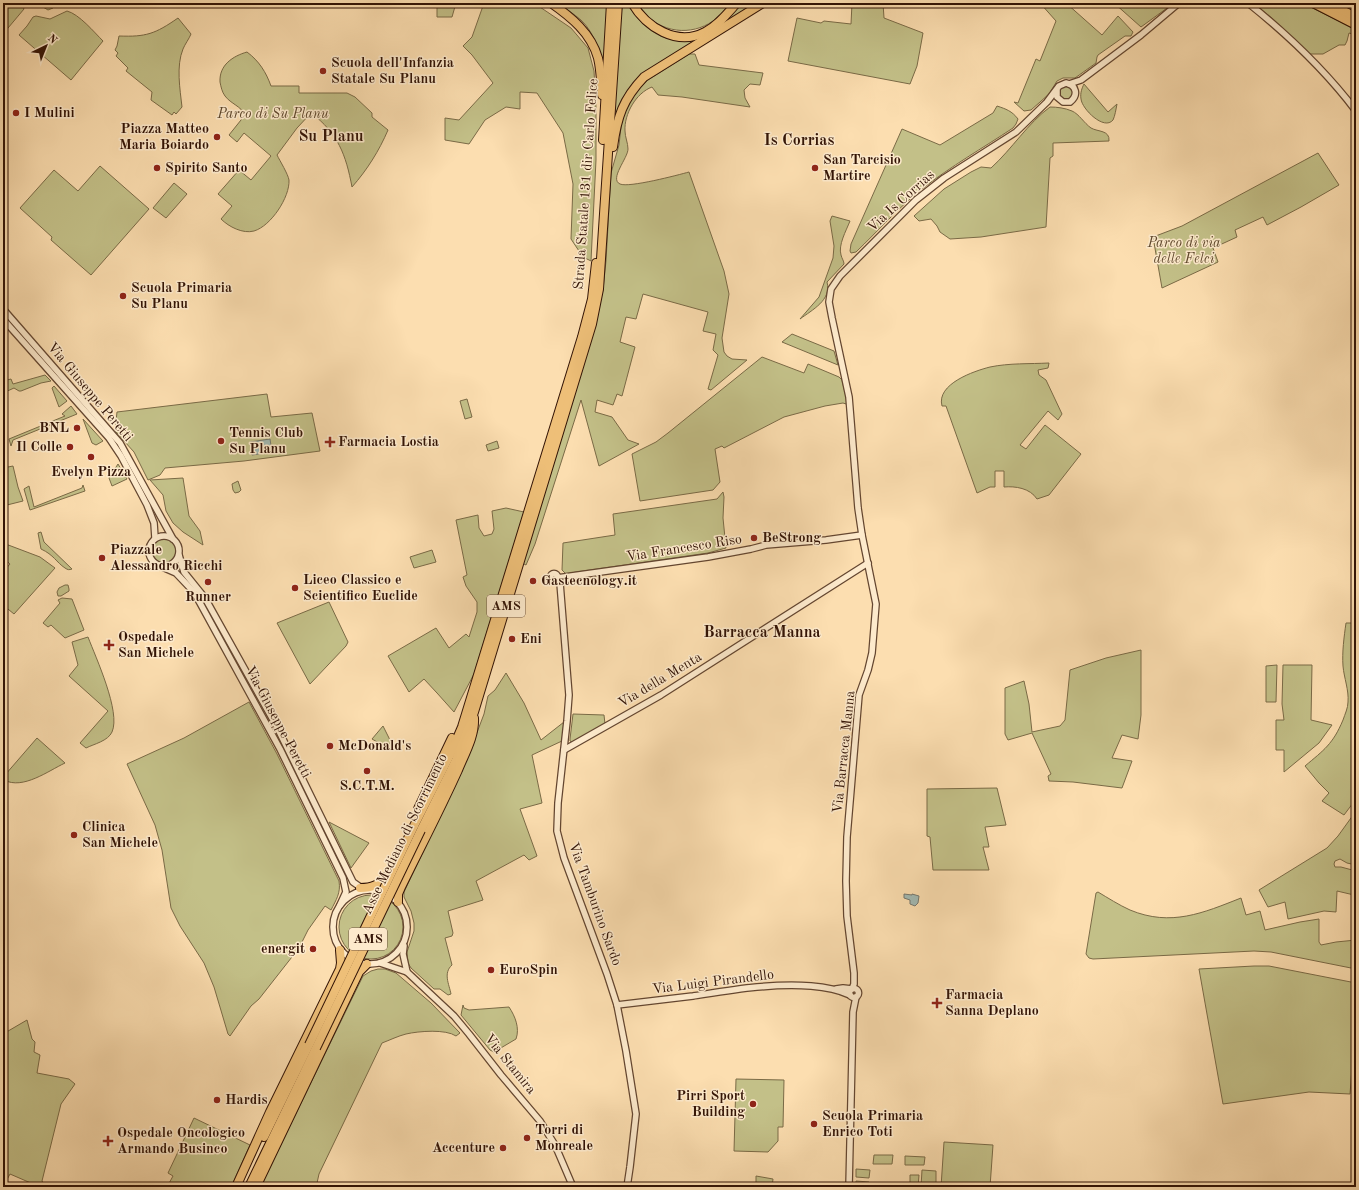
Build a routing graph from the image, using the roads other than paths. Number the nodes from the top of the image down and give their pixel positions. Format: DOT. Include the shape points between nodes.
graph roads {
  1 [pos="551,3"];
  2 [pos="611,3"];
  3 [pos="618,3"];
  4 [pos="632,3"];
  5 [pos="736,3"];
  6 [pos="763,3"];
  7 [pos="1179,3"];
  8 [pos="1248,3"];
  9 [pos="1313,3"];
  10 [pos="1328,3"];
  11 [pos="1356,17"];
  12 [pos="1356,25"];
  13 [pos="1081,80"];
  14 [pos="1069,84"];
  15 [pos="1057,90"];
  16 [pos="1076,92"];
  17 [pos="1060,100"];
  18 [pos="1047,102"];
  19 [pos="1356,110"];
  20 [pos="604,119"];
  21 [pos="607,163"];
  22 [pos="830,306"];
  23 [pos="3,309"];
  24 [pos="3,319"];
  25 [pos="535,501"];
  26 [pos="862,535"];
  27 [pos="155,538"];
  28 [pos="173,539"];
  29 [pos="179,556"];
  30 [pos="868,564"];
  31 [pos="160,566"];
  32 [pos="557,579"];
  33 [pos="474,712"];
  34 [pos="462,728"];
  35 [pos="564,750"];
  36 [pos="418,828"];
  37 [pos="387,876"];
  38 [pos="362,889"];
  39 [pos="380,891"];
  40 [pos="398,902"];
  41 [pos="340,905"];
  42 [pos="405,942"];
  43 [pos="340,950"];
  44 [pos="380,963"];
  45 [pos="367,964"];
  46 [pos="407,972"];
  47 [pos="329,991"];
  48 [pos="852,994"];
  49 [pos="345,1001"];
  50 [pos="617,1005"];
  51 [pos="312,1046"];
  52 [pos="236,1187"];
  53 [pos="241,1187"];
  54 [pos="250,1187"];
  55 [pos="256,1187"];
  56 [pos="573,1187"];
  57 [pos="627,1187"];
  58 [pos="849,1187"];
  1 -- 20 [label="highway" via="569,16 593,44 598,59"];
  2 -- 20 [label="highway, Strada Statale 131 dir Carlo Felice"];
  3 -- 21 [label="highway, Strada Statale 131 dir Carlo Felice"];
  4 -- 5 [label="highway" via="648,24 666,34 686,38 704,33 721,21"];
  6 -- 21 [label="highway" via="644,77 622,109"];
  7 -- 13 [label="street"];
  8 -- 19 [label="street" via="1298,46"];
  9 -- 12 [label="highway"];
  10 -- 11 [label="highway"];
  13 -- 14 [label="street"];
  13 -- 16 [label="street"];
  14 -- 15 [label="street" via="1061,84"];
  14 -- 16 [label="street"];
  15 -- 17 [label="street" via="1056,95"];
  15 -- 18 [label="street, Via Is Corrias"];
  16 -- 17 [label="street" via="1070,102"];
  17 -- 18 [label="street"];
  18 -- 22 [label="street, Via Is Corrias" via="1016,132 944,178 916,200 835,281 831,289"];
  20 -- 25 [label="highway, Strada Statale 131 dir Carlo Felice" via="592,300"];
  21 -- 25 [label="highway, Strada Statale 131 dir Carlo Felice" via="599,289 584,353"];
  22 -- 26 [label="street, Via Barracca Manna" via="849,397"];
  23 -- 28 [label="street, Via Giuseppe Peretti" via="120,443"];
  24 -- 27 [label="street, Via Giuseppe Peretti" via="109,438 147,505 154,523"];
  25 -- 33 [label="highway, Asse Mediano di Scorrimento / AMS"];
  25 -- 34 [label="highway, Asse Mediano di Scorrimento / AMS"];
  26 -- 30 [label="street, Via Barracca Manna"];
  26 -- 32 [label="street, Via Francesco Riso" via="766,545 708,557"];
  27 -- 28 [label="street" via="168,536"];
  27 -- 31 [label="street, Via Giuseppe Peretti" via="150,545 149,553 152,560"];
  28 -- 29 [label="street, Via Giuseppe Peretti" via="179,547"];
  29 -- 31 [label="street" via="172,564"];
  29 -- 38 [label="street, Via Giuseppe Peretti" via="184,572 205,598 276,727 353,882"];
  30 -- 35 [label="street, Via della Menta" via="661,695"];
  30 -- 48 [label="street, Via Barracca Manna" via="876,604 874,642 859,695 846,858 847,916 854,973"];
  31 -- 41 [label="street, Via Giuseppe Peretti" via="176,573 194,592 280,749 343,878 346,892"];
  32 -- 35 [label="street, Via Tamburino Sardo" via="560,583 569,695"];
  33 -- 36 [label="highway, Asse Mediano di Scorrimento / AMS" via="456,760"];
  33 -- 40 [label="highway" via="475,728 467,748 401,887"];
  34 -- 36 [label="highway, Asse Mediano di Scorrimento / AMS"];
  34 -- 37 [label="highway" via="455,733 440,761"];
  35 -- 50 [label="street, Via Tamburino Sardo" via="558,803 559,841"];
  36 -- 51 [label="highway, Asse Mediano di Scorrimento / AMS, bridge"];
  37 -- 38 [label="highway" via="376,885"];
  37 -- 39 [label="highway"];
  38 -- 39 [label="street"];
  38 -- 41 [label="street" via="346,898"];
  39 -- 40 [label="street"];
  40 -- 42 [label="street" via="408,921"];
  41 -- 43 [label="street" via="334,916 333,927"];
  42 -- 44 [label="street" via="391,959"];
  42 -- 46 [label="street" via="403,954"];
  43 -- 45 [label="street" via="350,959"];
  43 -- 47 [label="highway" via="340,969"];
  44 -- 45 [label="street"];
  44 -- 46 [label="street, Via Stamira"];
  45 -- 49 [label="highway" via="359,972"];
  46 -- 56 [label="street, Via Stamira" via="454,1016 540,1121 555,1145"];
  47 -- 49 [label="highway" via="340,990"];
  47 -- 52 [label="highway"];
  48 -- 50 [label="street, Via Luigi Pirandello" via="836,989 799,985 754,987"];
  48 -- 58 [label="street, Via Barracca Manna" via="854,1012"];
  49 -- 55 [label="highway"];
  50 -- 57 [label="street, Via Tamburino Sardo" via="636,1114"];
  51 -- 53 [label="highway, Asse Mediano di Scorrimento / AMS"];
  51 -- 54 [label="highway, Asse Mediano di Scorrimento / AMS"];
}
